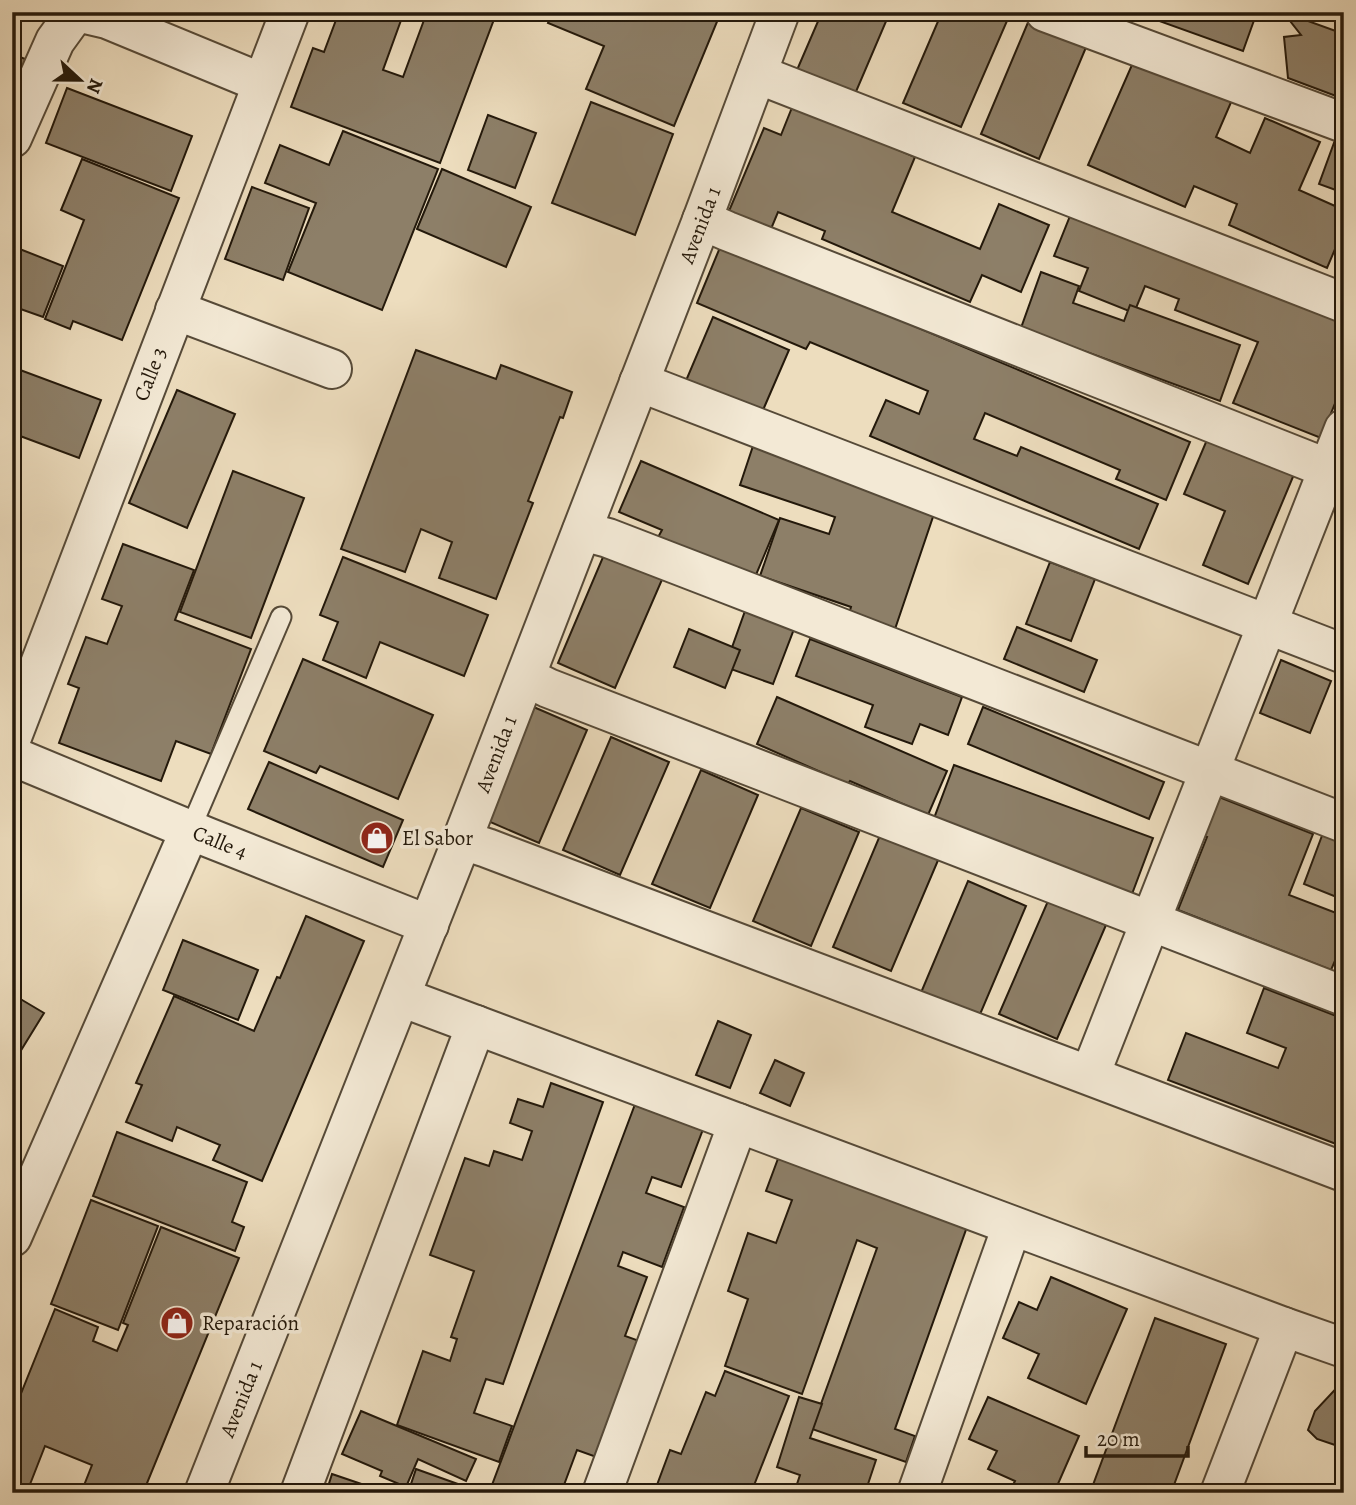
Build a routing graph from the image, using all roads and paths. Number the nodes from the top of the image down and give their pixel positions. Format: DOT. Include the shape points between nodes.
graph roads {
  1 [pos="76,12"];
  2 [pos="290,12"];
  3 [pos="780,12"];
  4 [pos="1045,12"];
  5 [pos="757,74"];
  6 [pos="262,83"];
  7 [pos="1344,123"];
  8 [pos="12,138"];
  9 [pos="702,220"];
  10 [pos="1344,303"];
  11 [pos="175,310"];
  12 [pos="331,369"];
  13 [pos="639,382"];
  14 [pos="1344,429"];
  15 [pos="1336,472"];
  16 [pos="582,531"];
  17 [pos="282,617"];
  18 [pos="1267,625"];
  19 [pos="1344,654"];
  20 [pos="526,677"];
  21 [pos="12,737"];
  22 [pos="12,756"];
  23 [pos="1210,771"];
  24 [pos="1344,823"];
  25 [pos="190,830"];
  26 [pos="462,840"];
  27 [pos="1151,920"];
  28 [pos="429,925"];
  29 [pos="1344,996"];
  30 [pos="401,997"];
  31 [pos="476,1025"];
  32 [pos="1090,1075"];
  33 [pos="738,1123"];
  34 [pos="1344,1171"];
  35 [pos="1012,1226"];
  36 [pos="12,1237"];
  37 [pos="1284,1327"];
  38 [pos="1344,1348"];
  39 [pos="204,1493"];
  40 [pos="300,1493"];
  41 [pos="602,1493"];
  42 [pos="917,1493"];
  43 [pos="1220,1493"];
  1 -- 6 [label="street" via="107,19"];
  1 -- 8 [label="street" via="55,41"];
  2 -- 6 [label="street, Calle 3"];
  3 -- 5 [label="street, Avenida 1"];
  4 -- 7 [label="street"];
  5 -- 9 [label="street, Avenida 1"];
  5 -- 10 [label="street"];
  6 -- 11 [label="street, Calle 3"];
  9 -- 13 [label="street, Avenida 1"];
  9 -- 15 [label="street"];
  11 -- 12 [label="street"];
  11 -- 21 [label="street, Calle 3"];
  13 -- 16 [label="street, Avenida 1"];
  13 -- 18 [label="street"];
  14 -- 15 [label="street"];
  15 -- 18 [label="street"];
  16 -- 20 [label="street, Avenida 1"];
  16 -- 23 [label="street"];
  17 -- 25 [label="lane"];
  18 -- 19 [label="street"];
  18 -- 23 [label="street"];
  20 -- 26 [label="street, Avenida 1"];
  20 -- 27 [label="street"];
  22 -- 25 [label="street, Calle 4"];
  23 -- 24 [label="street"];
  23 -- 27 [label="street"];
  25 -- 28 [label="street, Calle 4"];
  25 -- 36 [label="street"];
  26 -- 28 [label="street, Avenida 1"];
  26 -- 32 [label="street"];
  27 -- 29 [label="street"];
  27 -- 32 [label="street"];
  28 -- 30 [label="street, Avenida 1"];
  30 -- 31 [label="street"];
  30 -- 39 [label="street, Avenida 1"];
  31 -- 33 [label="street"];
  31 -- 40 [label="street"];
  32 -- 34 [label="street"];
  33 -- 35 [label="street"];
  33 -- 41 [label="street"];
  35 -- 37 [label="street"];
  35 -- 42 [label="street"];
  37 -- 38 [label="street"];
  37 -- 43 [label="street"];
}
